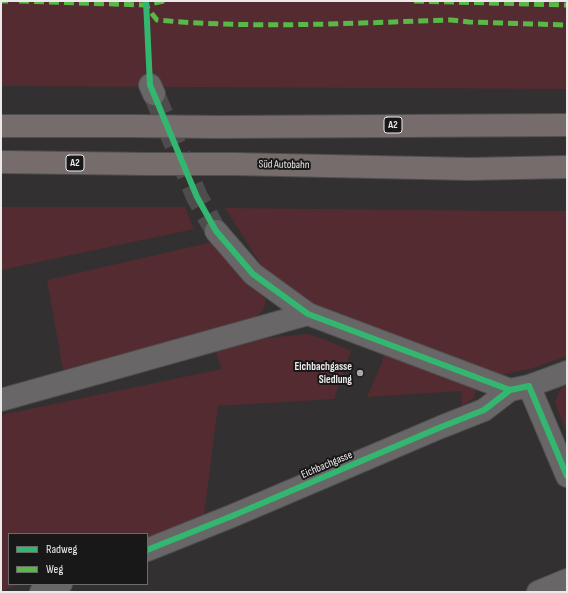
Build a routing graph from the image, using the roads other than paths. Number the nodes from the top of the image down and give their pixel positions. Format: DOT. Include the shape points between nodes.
graph roads {
  1 [pos="567,125"];
  2 [pos="1,126"];
  3 [pos="1,162"];
  4 [pos="567,167"];
  5 [pos="216,231"];
  6 [pos="308,314"];
  7 [pos="567,372"];
  8 [pos="520,388"];
  9 [pos="1,400"];
  10 [pos="567,476"];
  11 [pos="148,550"];
  12 [pos="567,580"];
  13 [pos="58,585"];
  14 [pos="41,592"];
  15 [pos="538,592"];
  1 -- 2 [label="highway, A2, bridge"];
  3 -- 4 [label="highway, Süd Autobahn / A2, bridge" via="470,169"];
  5 -- 6 [label="street" via="253,274"];
  6 -- 8 [label="street"];
  6 -- 9 [label="street"];
  7 -- 8 [label="street, Eichbachgasse"];
  8 -- 10 [label="street"];
  8 -- 11 [label="street, Eichbachgasse" via="484,410"];
  12 -- 15 [label="street"];
  13 -- 14 [label="street"];
}
